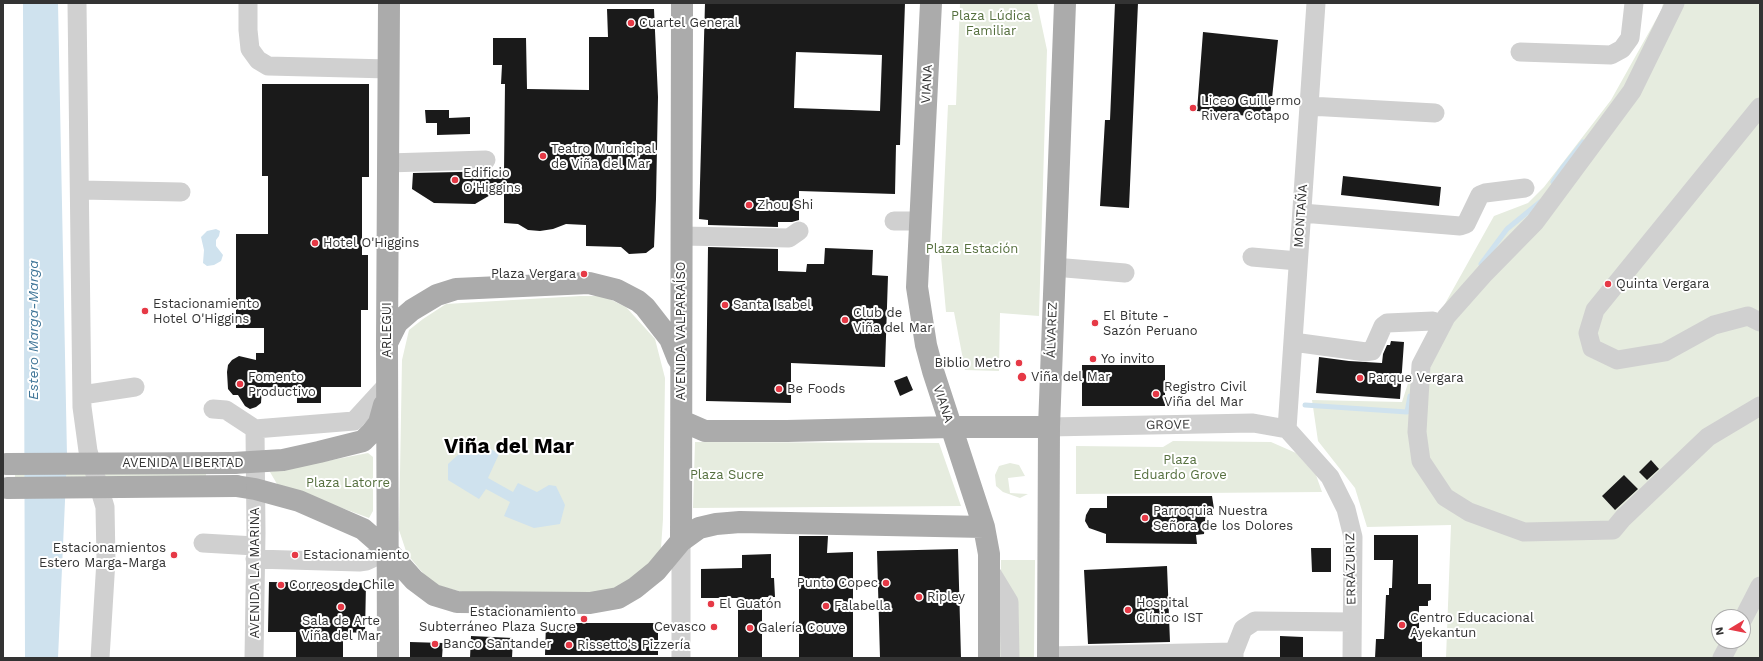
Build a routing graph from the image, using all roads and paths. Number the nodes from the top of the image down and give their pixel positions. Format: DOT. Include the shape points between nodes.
graph roads {
  1 [pos="77,3"];
  2 [pos="248,3"];
  3 [pos="389,3"];
  4 [pos="682,3"];
  5 [pos="931,3"];
  6 [pos="1065,3"];
  7 [pos="1316,3"];
  8 [pos="1634,3"];
  9 [pos="1675,3"];
  10 [pos="1520,52"];
  11 [pos="389,69"];
  12 [pos="1308,106"];
  13 [pos="1760,107"];
  14 [pos="1435,113"];
  15 [pos="486,160"];
  16 [pos="388,164"];
  17 [pos="1525,188"];
  18 [pos="81,190"];
  19 [pos="181,192"];
  20 [pos="1302,213"];
  21 [pos="894,221"];
  22 [pos="921,221"];
  23 [pos="799,231"];
  24 [pos="681,236"];
  25 [pos="1252,257"];
  26 [pos="1298,261"];
  27 [pos="1054,267"];
  28 [pos="1125,273"];
  29 [pos="1433,321"];
  30 [pos="1760,322"];
  31 [pos="1293,342"];
  32 [pos="387,343"];
  33 [pos="681,364"];
  34 [pos="388,384"];
  35 [pos="135,387"];
  36 [pos="82,394"];
  37 [pos="1760,406"];
  38 [pos="213,409"];
  39 [pos="682,422"];
  40 [pos="950,427"];
  41 [pos="1049,427"];
  42 [pos="255,429"];
  43 [pos="1287,429"];
  44 [pos="244,463"];
  45 [pos="5,464"];
  46 [pos="245,487"];
  47 [pos="5,488"];
  48 [pos="984,527"];
  49 [pos="681,541"];
  50 [pos="203,543"];
  51 [pos="388,551"];
  52 [pos="255,552"];
  53 [pos="989,569"];
  54 [pos="1760,586"];
  55 [pos="1748,609"];
  56 [pos="1352,622"];
  57 [pos="1727,649"];
  58 [pos="1234,655"];
  59 [pos="1048,657"];
  60 [pos="100,658"];
  61 [pos="254,658"];
  62 [pos="388,658"];
  63 [pos="681,658"];
  64 [pos="989,658"];
  65 [pos="1010,658"];
  66 [pos="1352,658"];
  67 [pos="1722,658"];
  1 -- 18 [label="street"];
  2 -- 11 [label="street" via="250,49 258,60 268,66"];
  3 -- 11 [label="main road, ARLEGUI"];
  4 -- 24 [label="main road, AVENIDA VALPARAÍSO"];
  5 -- 22 [label="main road, VIANA"];
  6 -- 27 [label="main road, ÁLVAREZ"];
  7 -- 12 [label="street, MONTAÑA"];
  8 -- 10 [label="street" via="1630,38 1622,49 1611,55"];
  9 -- 37 [label="street" via="1632,91 1535,222 1485,272 1446,317 1421,365 1417,432 1422,461 1445,497 1469,512 1524,532 1613,530 1708,437"];
  11 -- 16 [label="main road, ARLEGUI"];
  12 -- 14 [label="street"];
  12 -- 20 [label="street, MONTAÑA"];
  13 -- 30 [label="street" via="1595,310 1588,333 1592,348 1617,360 1665,352 1714,325 1748,316"];
  15 -- 16 [label="street"];
  16 -- 32 [label="main road, ARLEGUI"];
  17 -- 20 [label="street" via="1480,195 1466,224 1460,226"];
  18 -- 19 [label="street"];
  18 -- 36 [label="street"];
  20 -- 26 [label="street, MONTAÑA"];
  21 -- 22 [label="street"];
  22 -- 40 [label="main road, VIANA" via="917,287 926,345"];
  23 -- 24 [label="street" via="789,238"];
  24 -- 33 [label="main road, AVENIDA VALPARAÍSO"];
  25 -- 26 [label="street"];
  26 -- 31 [label="street, MONTAÑA"];
  27 -- 28 [label="street"];
  27 -- 41 [label="main road, ÁLVAREZ"];
  29 -- 31 [label="street" via="1387,323 1382,326 1372,351 1366,352"];
  31 -- 43 [label="street, MONTAÑA"];
  32 -- 33 [label="main road" via="397,323 412,310 437,295 456,289 589,283 617,290 645,307 670,339"];
  32 -- 34 [label="main road, ARLEGUI"];
  33 -- 39 [label="main road, AVENIDA VALPARAÍSO"];
  34 -- 42 [label="street" via="354,421"];
  34 -- 44 [label="main road" via="378,423 363,440 319,452 272,461"];
  34 -- 51 [label="main road, ARLEGUI"];
  35 -- 36 [label="street"];
  36 -- 60 [label="street" via="88,451 105,507 106,560"];
  38 -- 42 [label="street" via="226,410"];
  39 -- 40 [label="main road" via="704,431"];
  39 -- 49 [label="main road, AVENIDA VALPARAÍSO"];
  40 -- 41 [label="main road"];
  40 -- 48 [label="main road, VIANA"];
  41 -- 43 [label="street, GROVE" via="1253,423"];
  41 -- 59 [label="main road, ÁLVAREZ"];
  42 -- 44 [label="street"];
  43 -- 56 [label="street, ERRÁZURIZ" via="1330,477 1346,509 1353,537"];
  44 -- 45 [label="main road, AVENIDA LIBERTAD, bridge"];
  44 -- 46 [label="street, AVENIDA LIBERTAD"];
  46 -- 47 [label="main road, AVENIDA LIBERTAD, bridge"];
  46 -- 51 [label="main road" via="299,501 363,529"];
  46 -- 52 [label="street, AVENIDA LA MARINA"];
  48 -- 49 [label="main road" via="740,522 699,528"];
  48 -- 53 [label="main road, VIANA"];
  49 -- 51 [label="main road" via="656,571 635,588 618,598 590,602 457,602 434,595 414,580"];
  49 -- 63 [label="street, AVENIDA VALPARAÍSO"];
  50 -- 52 [label="street"];
  51 -- 52 [label="street" via="359,562"];
  51 -- 62 [label="main road, ARLEGUI"];
  52 -- 61 [label="street, AVENIDA LA MARINA"];
  53 -- 64 [label="main road, VIANA"];
  53 -- 65 [label="street" via="1009,602"];
  54 -- 55 [label="street"];
  56 -- 58 [label="street" via="1255,621 1243,629"];
  56 -- 66 [label="street, ERRÁZURIZ"];
  57 -- 67 [label="street"];
  58 -- 59 [label="street"];
}
